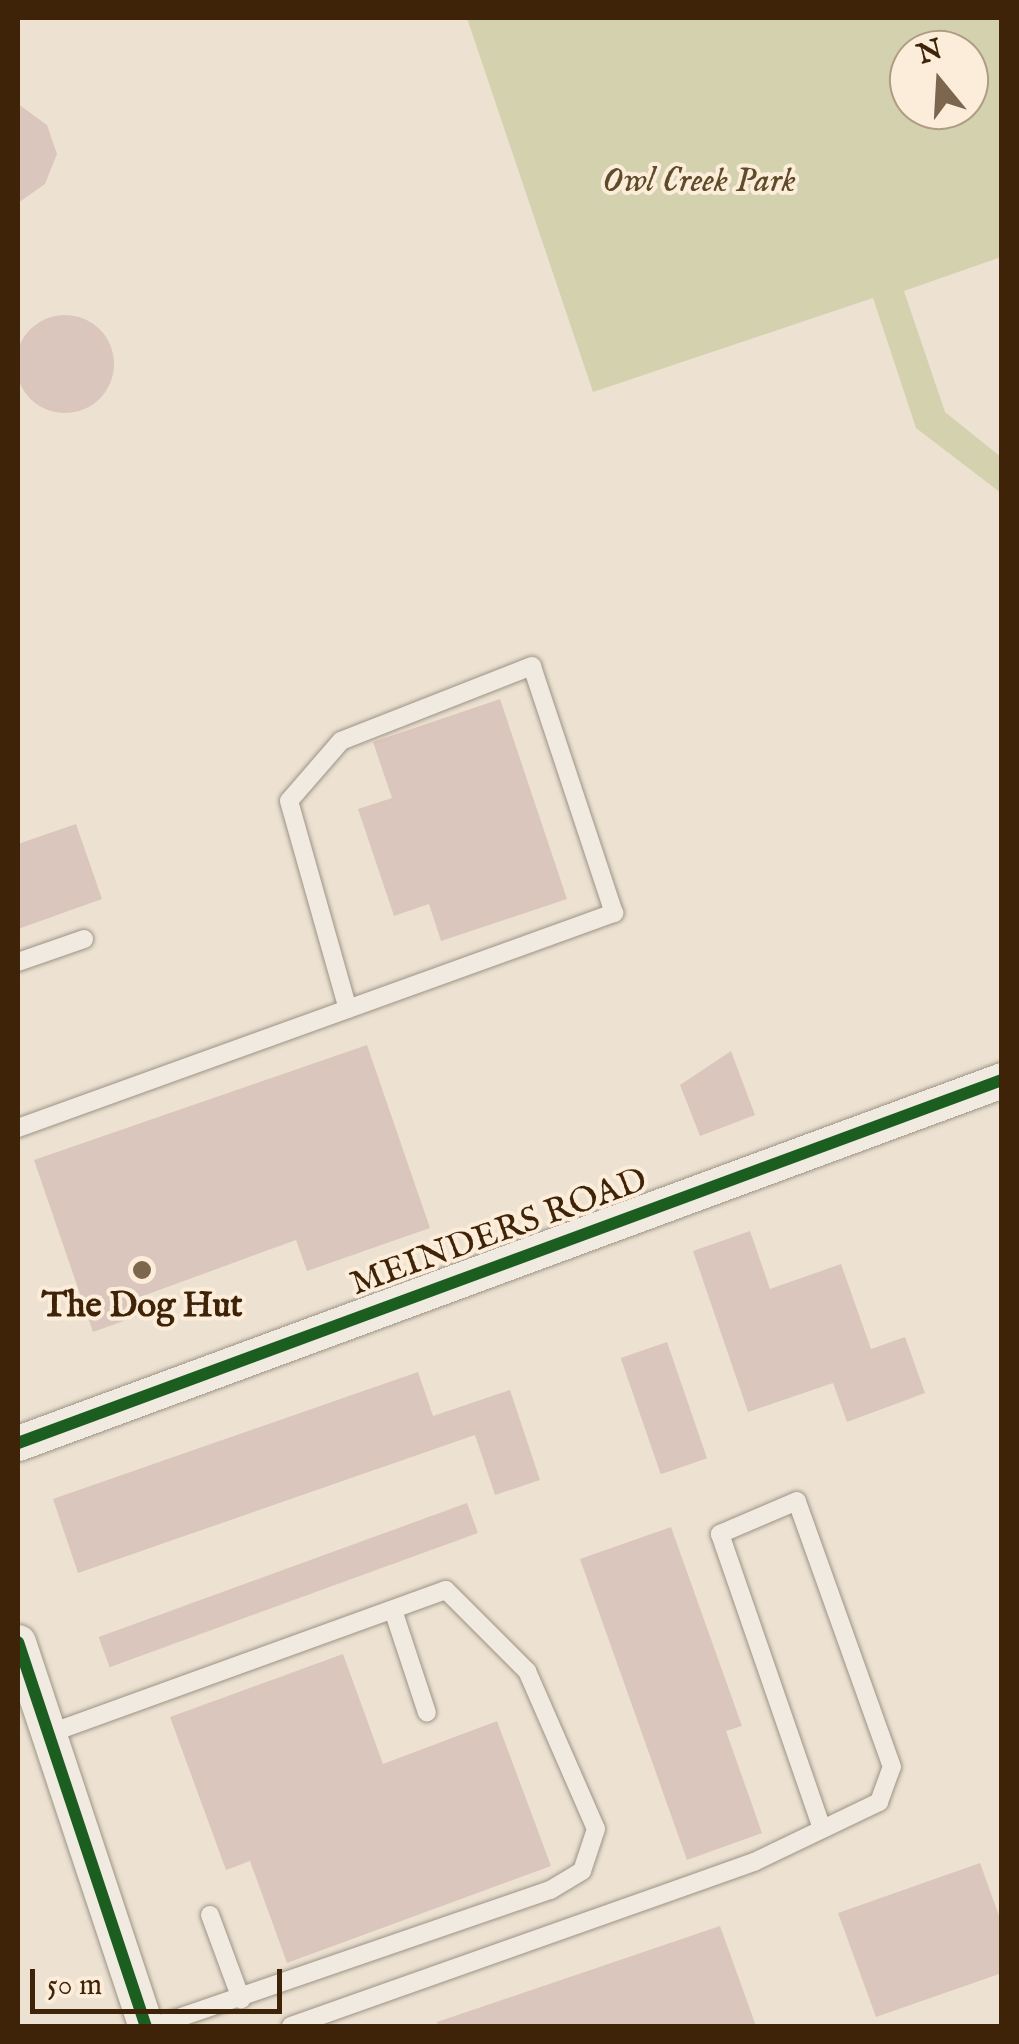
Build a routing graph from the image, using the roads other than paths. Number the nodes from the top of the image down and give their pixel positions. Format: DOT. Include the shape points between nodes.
graph roads {
  1 [pos="84,939"];
  2 [pos="18,962"];
  3 [pos="348,1009"];
  4 [pos="1002,1080"];
  5 [pos="18,1128"];
  6 [pos="18,1443"];
  7 [pos="393,1610"];
  8 [pos="18,1642"];
  9 [pos="427,1713"];
  10 [pos="48,1734"];
  11 [pos="822,1828"];
  12 [pos="210,1915"];
  13 [pos="242,1999"];
  14 [pos="146,2026"];
  15 [pos="156,2026"];
  16 [pos="291,2026"];
  1 -- 2 [label="lane"];
  3 -- 3 [label="lane" via="289,801 341,741 532,666 614,913"];
  3 -- 5 [label="lane"];
  4 -- 6 [label="street, MEINDERS ROAD"];
  7 -- 9 [label="lane"];
  7 -- 10 [label="lane"];
  7 -- 13 [label="lane" via="446,1590 527,1671 596,1830 582,1871"];
  8 -- 10 [label="street"];
  10 -- 14 [label="street"];
  11 -- 11 [label="lane" via="879,1802 892,1767 797,1501 720,1534"];
  11 -- 16 [label="lane" via="754,1862"];
  12 -- 13 [label="lane"];
  13 -- 15 [label="lane"];
}
